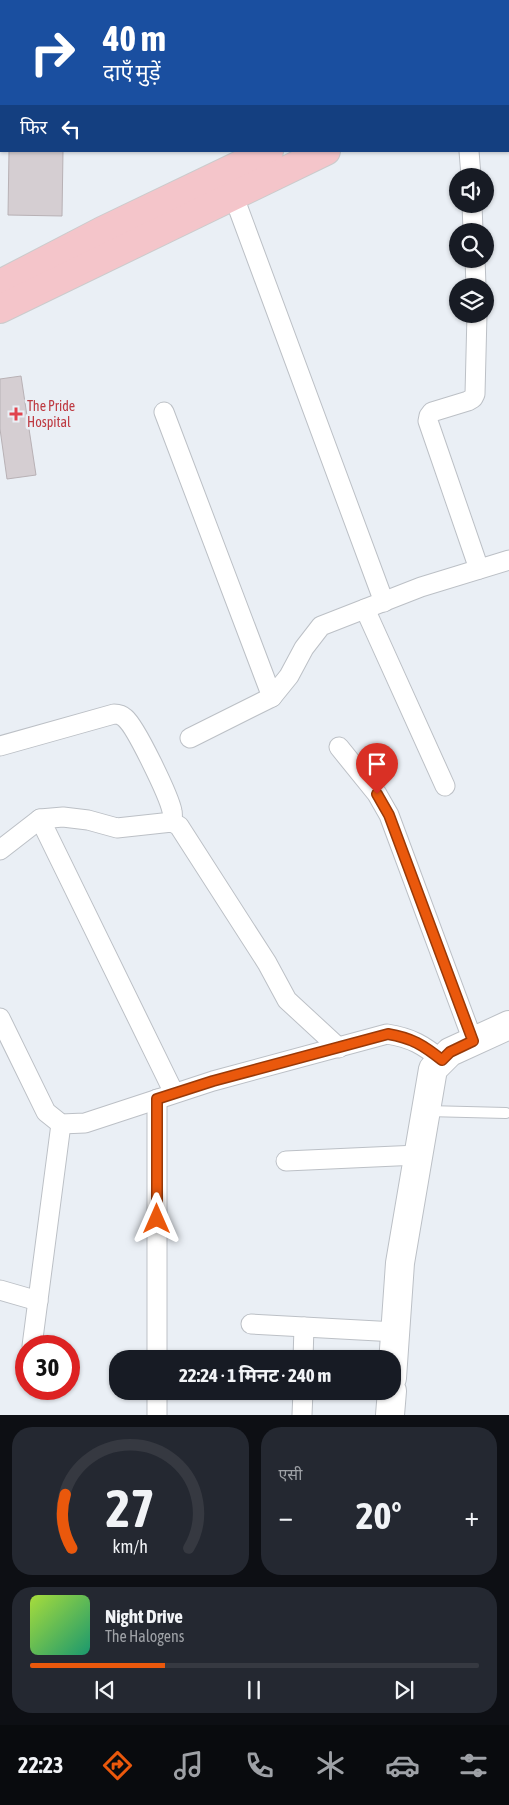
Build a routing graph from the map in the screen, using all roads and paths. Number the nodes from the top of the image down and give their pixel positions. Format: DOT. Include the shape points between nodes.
graph roads {
  1 [pos="265,152"];
  2 [pos="324,152"];
  3 [pos="469,152"];
  4 [pos="240,158"];
  5 [pos="470,168"];
  6 [pos="234,197"];
  7 [pos="1,301"];
  8 [pos="477,323"];
  9 [pos="164,412"];
  10 [pos="508,563"];
  11 [pos="479,569"];
  12 [pos="384,602"];
  13 [pos="366,609"];
  14 [pos="272,697"];
  15 [pos="190,738"];
  16 [pos="0,746"];
  17 [pos="340,747"];
  18 [pos="446,786"];
  19 [pos="40,819"];
  20 [pos="172,822"];
  21 [pos="0,850"];
  22 [pos="0,1018"];
  23 [pos="509,1026"];
  24 [pos="473,1041"];
  25 [pos="339,1048"];
  26 [pos="442,1060"];
  27 [pos="165,1096"];
  28 [pos="425,1111"];
  29 [pos="506,1112"];
  30 [pos="61,1124"];
  31 [pos="418,1155"];
  32 [pos="286,1161"];
  33 [pos="0,1290"];
  34 [pos="38,1301"];
  35 [pos="251,1324"];
  36 [pos="304,1326"];
  37 [pos="396,1332"];
  38 [pos="33,1335"];
  39 [pos="157,1350"];
  40 [pos="303,1350"];
  41 [pos="394,1350"];
  42 [pos="157,1400"];
  43 [pos="303,1400"];
  44 [pos="391,1400"];
  45 [pos="157,1415"];
  46 [pos="302,1415"];
  47 [pos="390,1415"];
  1 -- 4 [label="main road"];
  2 -- 6 [label="main road"];
  3 -- 5 [label="street"];
  4 -- 7 [label="main road" via="102,231"];
  6 -- 7 [label="main road"];
  6 -- 12 [label="street"];
  8 -- 11 [label="street" via="475,394 468,401 432,412 428,421"];
  9 -- 14 [label="street"];
  10 -- 11 [label="street"];
  11 -- 12 [label="street"];
  12 -- 13 [label="street"];
  13 -- 14 [label="street" via="321,626"];
  13 -- 18 [label="street"];
  14 -- 15 [label="street"];
  16 -- 20 [label="street" via="120,715 134,729 152,764 172,810"];
  17 -- 24 [label="street" via="377,794 389,815"];
  19 -- 20 [label="street" via="63,817 117,828"];
  19 -- 21 [label="street"];
  19 -- 27 [label="street"];
  20 -- 25 [label="street" via="180,826 287,1000"];
  22 -- 30 [label="street" via="46,1112"];
  23 -- 24 [label="main road"];
  24 -- 26 [label="main road" via="450,1052"];
  25 -- 26 [label="street" via="388,1034 424,1045"];
  25 -- 27 [label="street"];
  26 -- 28 [label="main road" via="432,1069"];
  27 -- 30 [label="street" via="85,1123"];
  27 -- 39 [label="street"];
  28 -- 29 [label="lane"];
  28 -- 31 [label="main road"];
  30 -- 34 [label="street"];
  31 -- 32 [label="street"];
  31 -- 37 [label="main road" via="400,1263"];
  33 -- 34 [label="street"];
  34 -- 38 [label="street"];
  35 -- 36 [label="street"];
  36 -- 37 [label="street"];
  36 -- 40 [label="street"];
  37 -- 41 [label="main road"];
  42 -- 45 [label="street"];
  43 -- 46 [label="street"];
  44 -- 47 [label="main road"];
}
